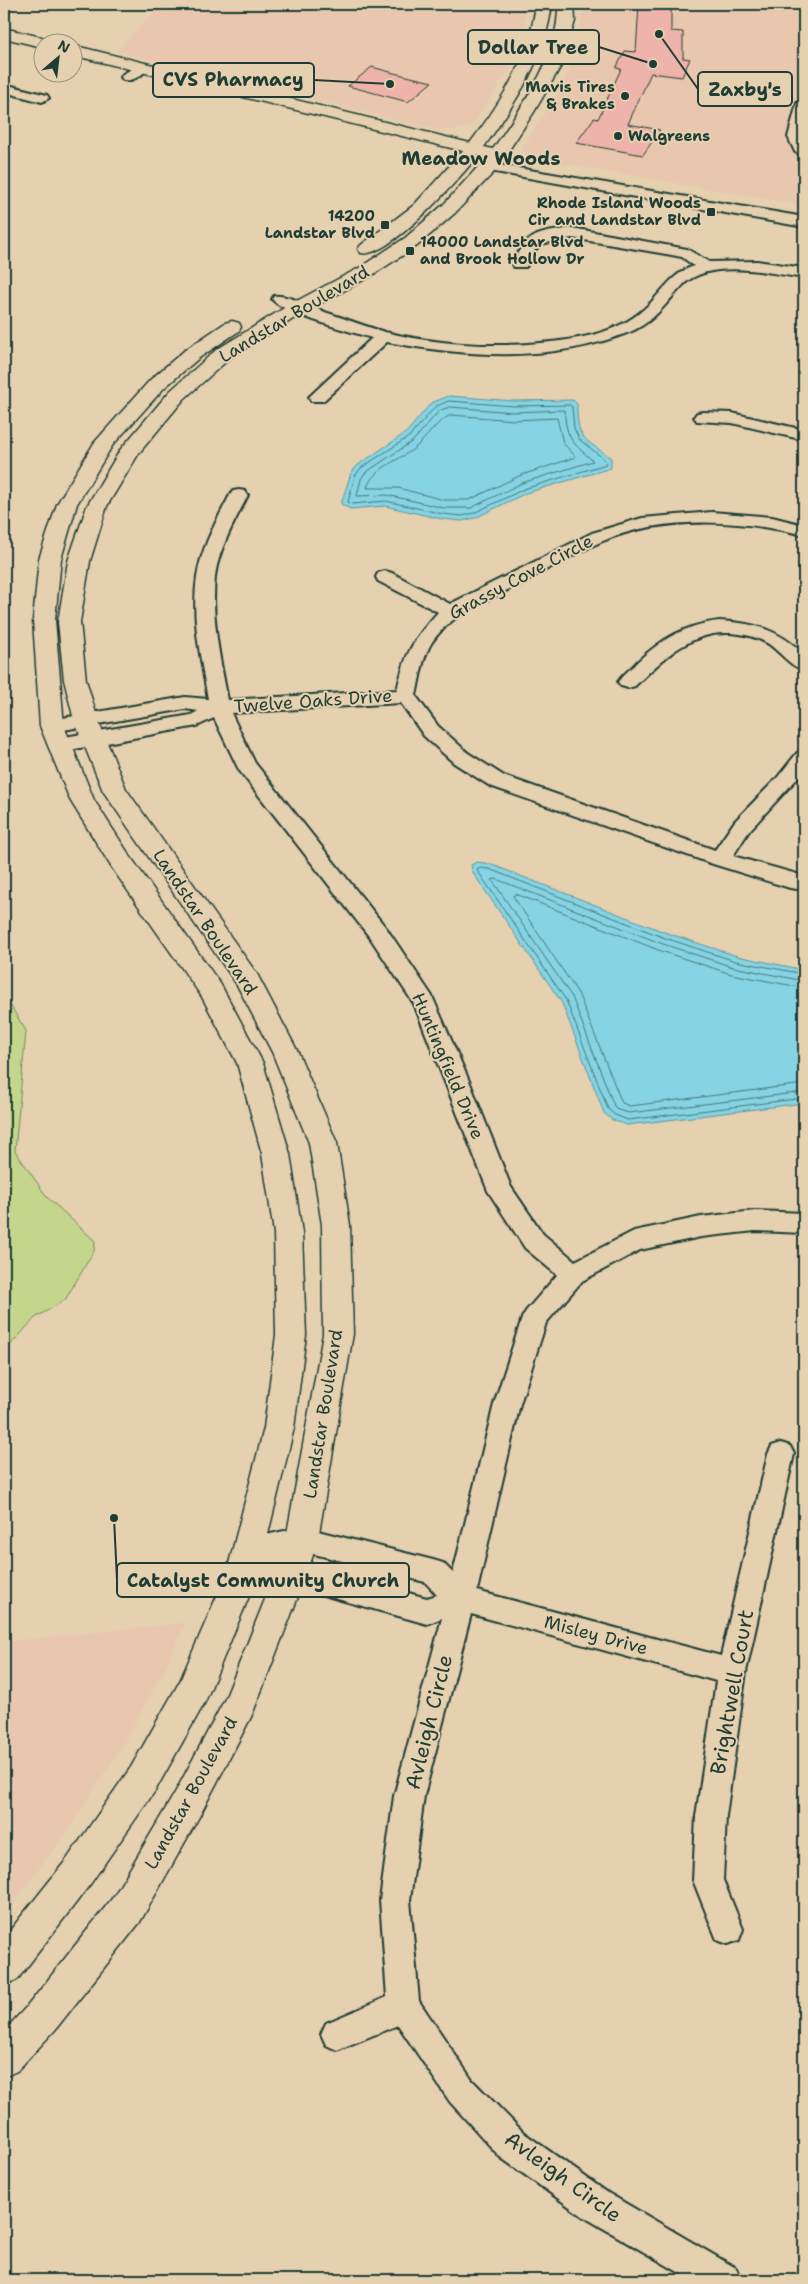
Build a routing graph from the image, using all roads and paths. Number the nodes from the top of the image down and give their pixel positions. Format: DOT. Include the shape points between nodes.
graph roads {
  1 [pos="544,4"];
  2 [pos="566,4"];
  3 [pos="4,33"];
  4 [pos="32,39"];
  5 [pos="4,46"];
  6 [pos="82,52"];
  7 [pos="32,53"];
  8 [pos="82,66"];
  9 [pos="142,67"];
  10 [pos="128,77"];
  11 [pos="4,88"];
  12 [pos="42,98"];
  13 [pos="804,108"];
  14 [pos="804,150"];
  15 [pos="481,158"];
  16 [pos="804,211"];
  17 [pos="804,222"];
  18 [pos="520,264"];
  19 [pos="706,267"];
  20 [pos="804,272"];
  21 [pos="295,300"];
  22 [pos="383,336"];
  23 [pos="317,397"];
  24 [pos="703,417"];
  25 [pos="804,435"];
  26 [pos="239,495"];
  27 [pos="804,530"];
  28 [pos="386,577"];
  29 [pos="450,611"];
  30 [pos="804,664"];
  31 [pos="628,682"];
  32 [pos="406,696"];
  33 [pos="219,707"];
  34 [pos="89,729"];
  35 [pos="55,736"];
  36 [pos="804,758"];
  37 [pos="720,859"];
  38 [pos="804,883"];
  39 [pos="804,1223"];
  40 [pos="574,1274"];
  41 [pos="781,1454"];
  42 [pos="302,1539"];
  43 [pos="249,1550"];
  44 [pos="291,1574"];
  45 [pos="461,1599"];
  46 [pos="732,1672"];
  47 [pos="728,1929"];
  48 [pos="4,1967"];
  49 [pos="404,2006"];
  50 [pos="337,2034"];
  51 [pos="4,2058"];
  52 [pos="724,2280"];
  1 -- 15 [label="main road, Landstar Boulevard" via="529,65"];
  2 -- 15 [label="main road, Landstar Boulevard" via="567,21 553,66 526,112"];
  3 -- 4 [label="main road"];
  5 -- 7 [label="main road"];
  6 -- 9 [label="main road"];
  8 -- 10 [label="main road"];
  9 -- 10 [label="street"];
  9 -- 15 [label="main road"];
  10 -- 15 [label="main road"];
  11 -- 12 [label="street"];
  13 -- 14 [label="street" via="795,137 800,149"];
  15 -- 16 [label="street"];
  15 -- 17 [label="street" via="547,179"];
  15 -- 21 [label="main road, Landstar Boulevard" via="449,209 411,242 365,272"];
  18 -- 19 [label="street" via="526,248 536,241 572,233 666,248 687,254"];
  19 -- 20 [label="street" via="746,264"];
  19 -- 22 [label="street" via="681,278 653,312 628,328 594,340 553,348 509,349 444,345"];
  21 -- 22 [label="street"];
  21 -- 34 [label="main road, Landstar Boulevard" via="223,354 177,395 130,450 97,506 79,561 69,622 75,680"];
  21 -- 35 [label="main road, Landstar Boulevard" via="230,328 157,384 104,443 67,504 50,559 44,620"];
  22 -- 23 [label="street"];
  24 -- 25 [label="street" via="732,418"];
  26 -- 33 [label="street, Huntingfield Drive" via="219,535 206,576 205,630"];
  27 -- 29 [label="street, Grassy Cove Circle" via="772,522 712,518 642,523 598,537"];
  28 -- 29 [label="street"];
  29 -- 32 [label="street, Grassy Cove Circle" via="424,639 414,659"];
  30 -- 31 [label="street" via="774,639 749,629 719,626 692,631 664,648"];
  32 -- 33 [label="street, Twelve Oaks Drive"];
  32 -- 37 [label="street" via="431,731 461,758 497,781"];
  33 -- 34 [label="street, Twelve Oaks Drive" via="197,720"];
  33 -- 40 [label="street, Huntingfield Drive" via="246,765 379,934 424,1002 500,1191 534,1240"];
  34 -- 35 [label="street, Twelve Oaks Drive"];
  34 -- 42 [label="main road, Landstar Boulevard" via="115,791 248,981 285,1052 323,1143 336,1225 338,1334"];
  35 -- 43 [label="main road, Landstar Boulevard" via="82,800 212,992 250,1063 276,1154 288,1233 291,1335 279,1428"];
  36 -- 37 [label="street" via="742,826"];
  37 -- 38 [label="street"];
  39 -- 40 [label="street, Avleigh Circle" via="755,1221 634,1241"];
  40 -- 45 [label="street, Avleigh Circle" via="535,1318 507,1404"];
  41 -- 46 [label="street, Brightwell Court"];
  42 -- 43 [label="street, Misley Drive"];
  42 -- 44 [label="main road, Landstar Boulevard"];
  42 -- 45 [label="street, Misley Drive" via="433,1572"];
  43 -- 44 [label="street"];
  43 -- 48 [label="main road, Landstar Boulevard" via="242,1575 194,1691 164,1745 79,1871"];
  44 -- 45 [label="street" via="427,1611"];
  44 -- 51 [label="main road, Landstar Boulevard" via="240,1704 127,1909 42,2017"];
  45 -- 46 [label="street, Misley Drive"];
  45 -- 49 [label="street, Avleigh Circle" via="409,1796 395,1900"];
  46 -- 47 [label="street, Brightwell Court" via="711,1816 708,1880"];
  49 -- 50 [label="street"];
  49 -- 52 [label="street, Avleigh Circle" via="461,2091 512,2145 596,2205"];
}
